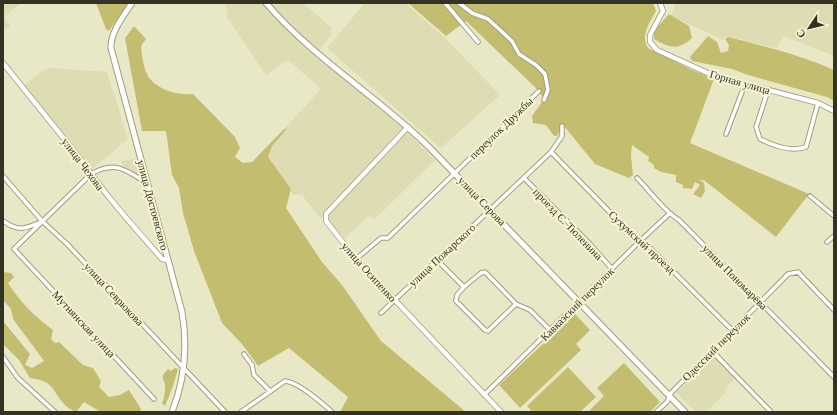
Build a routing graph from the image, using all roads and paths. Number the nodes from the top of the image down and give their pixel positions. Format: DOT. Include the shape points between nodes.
graph roads {
  1 [pos="132,3"];
  2 [pos="266,3"];
  3 [pos="445,3"];
  4 [pos="459,3"];
  5 [pos="660,3"];
  6 [pos="478,42"];
  7 [pos="3,63"];
  8 [pos="745,84"];
  9 [pos="768,90"];
  10 [pos="539,91"];
  11 [pos="544,100"];
  12 [pos="818,103"];
  13 [pos="834,111"];
  14 [pos="562,126"];
  15 [pos="408,127"];
  16 [pos="726,134"];
  17 [pos="551,152"];
  18 [pos="455,173"];
  19 [pos="91,174"];
  20 [pos="3,176"];
  21 [pos="524,178"];
  22 [pos="637,178"];
  23 [pos="148,184"];
  24 [pos="810,196"];
  25 [pos="491,210"];
  26 [pos="669,214"];
  27 [pos="834,216"];
  28 [pos="3,221"];
  29 [pos="42,221"];
  30 [pos="834,236"];
  31 [pos="639,242"];
  32 [pos="827,242"];
  33 [pos="356,259"];
  34 [pos="168,260"];
  35 [pos="437,260"];
  36 [pos="612,269"];
  37 [pos="464,287"];
  38 [pos="394,300"];
  39 [pos="579,302"];
  40 [pos="760,302"];
  41 [pos="516,304"];
  42 [pos="834,310"];
  43 [pos="381,312"];
  44 [pos="551,331"];
  45 [pos="733,331"];
  46 [pos="713,352"];
  47 [pos="244,354"];
  48 [pos="3,357"];
  49 [pos="184,369"];
  50 [pos="834,377"];
  51 [pos="270,390"];
  52 [pos="484,395"];
  53 [pos="669,396"];
  54 [pos="154,400"];
  55 [pos="55,412"];
  56 [pos="172,412"];
  57 [pos="225,412"];
  58 [pos="241,412"];
  59 [pos="332,412"];
  60 [pos="501,412"];
  61 [pos="656,412"];
  62 [pos="685,412"];
  63 [pos="771,412"];
  1 -- 23 [label="main road, улица Достоевского" via="110,43"];
  2 -- 15 [label="main road, улица Серова" via="291,30"];
  3 -- 6 [label="street"];
  4 -- 11 [label="street" via="472,13 488,19 512,41 519,54 545,74 548,90"];
  5 -- 8 [label="street, Горная улица" via="663,11 650,35 650,42 657,50 712,75"];
  7 -- 19 [label="street, улица Чехова"];
  8 -- 9 [label="street, Горная улица"];
  8 -- 16 [label="street"];
  9 -- 12 [label="street, Горная улица"];
  9 -- 12 [label="street" via="756,130 760,139 783,148 798,150 806,146"];
  10 -- 18 [label="street, переулок Дружбы"];
  12 -- 13 [label="street, Горная улица"];
  14 -- 17 [label="street, улица Пожарского" via="562,136"];
  15 -- 18 [label="main road, улица Серова"];
  15 -- 33 [label="street, улица Осипенко" via="326,214 330,228"];
  17 -- 21 [label="street, улица Пожарского"];
  17 -- 31 [label="street, Сухумский проезд"];
  18 -- 25 [label="main road, улица Серова"];
  18 -- 33 [label="street, переулок Дружбы" via="388,238 381,238"];
  19 -- 23 [label="street" via="100,169 122,167"];
  19 -- 29 [label="street"];
  19 -- 34 [label="street, улица Чехова" via="125,218 162,259"];
  20 -- 29 [label="street, улица Севрюкова"];
  21 -- 25 [label="street, улица Пожарского"];
  21 -- 36 [label="street, проезд С. Тюленина"];
  22 -- 26 [label="street, улица Пономарёва"];
  23 -- 34 [label="main road, улица Достоевского"];
  24 -- 27 [label="street"];
  25 -- 35 [label="street, улица Пожарского"];
  25 -- 39 [label="main road, улица Серова"];
  26 -- 31 [label="street, Кавказский переулок"];
  26 -- 40 [label="street, улица Пономарёва"];
  28 -- 29 [label="street" via="13,228 20,229"];
  29 -- 49 [label="street, улица Севрюкова" via="68,244"];
  29 -- 54 [label="street, Мутнянская улица" via="14,249"];
  30 -- 32 [label="street"];
  31 -- 36 [label="street, Кавказский переулок"];
  31 -- 45 [label="street, Сухумский проезд" via="644,243"];
  33 -- 38 [label="street, улица Осипенко"];
  34 -- 49 [label="main road, улица Достоевского" via="184,325"];
  35 -- 37 [label="street"];
  35 -- 38 [label="street, улица Пожарского"];
  36 -- 39 [label="street, Кавказский переулок"];
  37 -- 41 [label="street" via="485,272"];
  37 -- 41 [label="street" via="456,295 456,301 488,331"];
  38 -- 43 [label="street, улица Пожарского"];
  38 -- 52 [label="street, улица Осипенко"];
  39 -- 44 [label="street, Кавказский переулок"];
  39 -- 53 [label="main road, улица Серова"];
  40 -- 42 [label="street, Одесский переулок" via="788,274 798,272"];
  40 -- 45 [label="street, Одесский переулок"];
  40 -- 50 [label="street, улица Пономарёва"];
  41 -- 44 [label="street" via="530,310"];
  44 -- 52 [label="street, Кавказский переулок"];
  45 -- 46 [label="street, Одесский переулок"];
  46 -- 53 [label="street, Одесский переулок"];
  46 -- 63 [label="street"];
  47 -- 51 [label="street" via="252,365 254,374"];
  48 -- 55 [label="street" via="18,378"];
  49 -- 56 [label="main road, улица Достоевского"];
  49 -- 57 [label="street, улица Севрюкова"];
  51 -- 58 [label="street"];
  51 -- 59 [label="street" via="289,381"];
  52 -- 60 [label="street, улица Осипенко"];
  53 -- 61 [label="street, Одесский переулок" via="667,402"];
  53 -- 62 [label="main road, улица Серова"];
}
